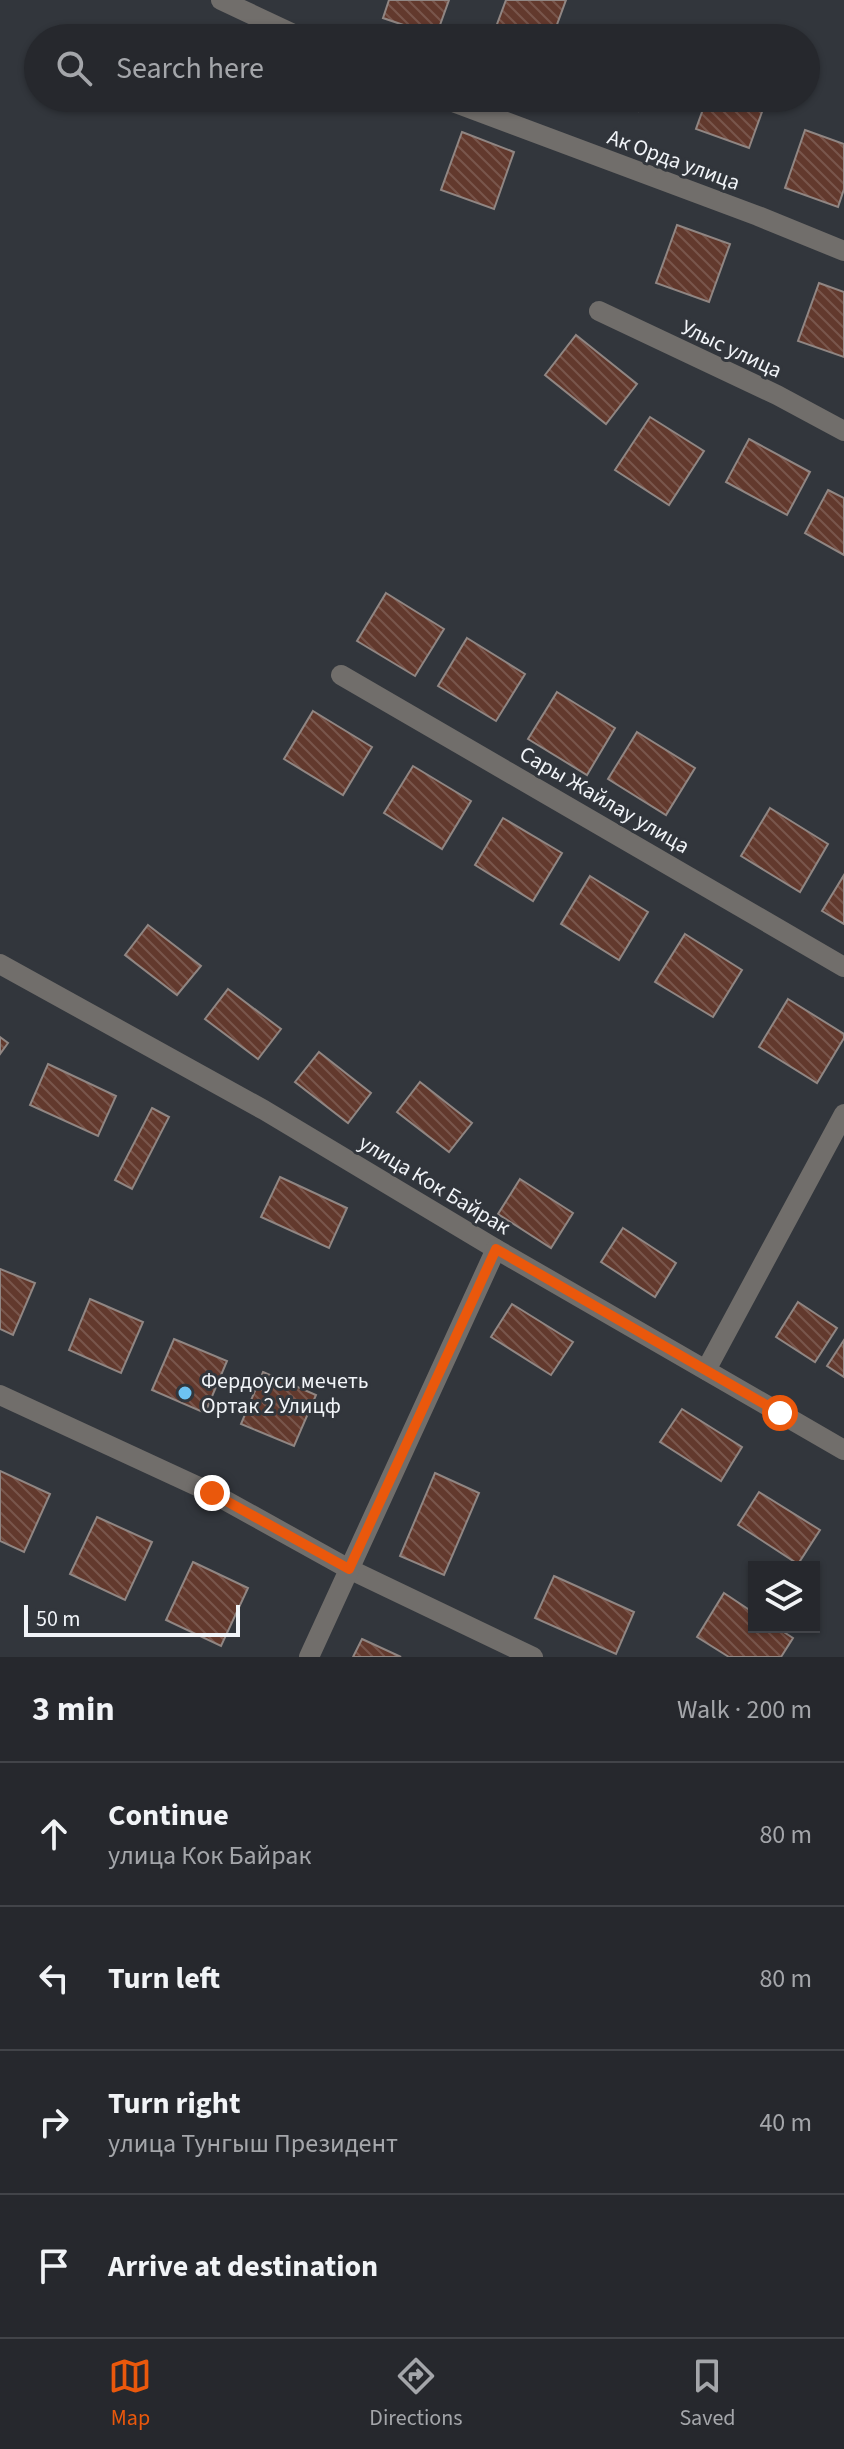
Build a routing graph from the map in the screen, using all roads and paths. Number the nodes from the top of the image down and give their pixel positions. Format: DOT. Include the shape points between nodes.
graph roads {
  1 [pos="221,0"];
  2 [pos="272,24"];
  3 [pos="479,112"];
  4 [pos="844,251"];
  5 [pos="599,311"];
  6 [pos="844,431"];
  7 [pos="341,675"];
  8 [pos="0,964"];
  9 [pos="844,967"];
  10 [pos="844,1114"];
  11 [pos="496,1249"];
  12 [pos="706,1370"];
  13 [pos="0,1395"];
  14 [pos="844,1450"];
  15 [pos="349,1569"];
  16 [pos="309,1657"];
  17 [pos="533,1657"];
  1 -- 2 [label="street"];
  3 -- 4 [label="street, Ак Орда улица"];
  5 -- 6 [label="street, Улыс улица"];
  7 -- 9 [label="street, Сары Жайлау улица"];
  8 -- 11 [label="street, улица Кок Байрак" via="264,1110"];
  10 -- 12 [label="street"];
  11 -- 12 [label="street, улица Кок Байрак"];
  11 -- 15 [label="street"];
  12 -- 14 [label="street, улица Кок Байрак"];
  13 -- 15 [label="street" via="212,1493"];
  15 -- 16 [label="street"];
  15 -- 17 [label="street"];
}
